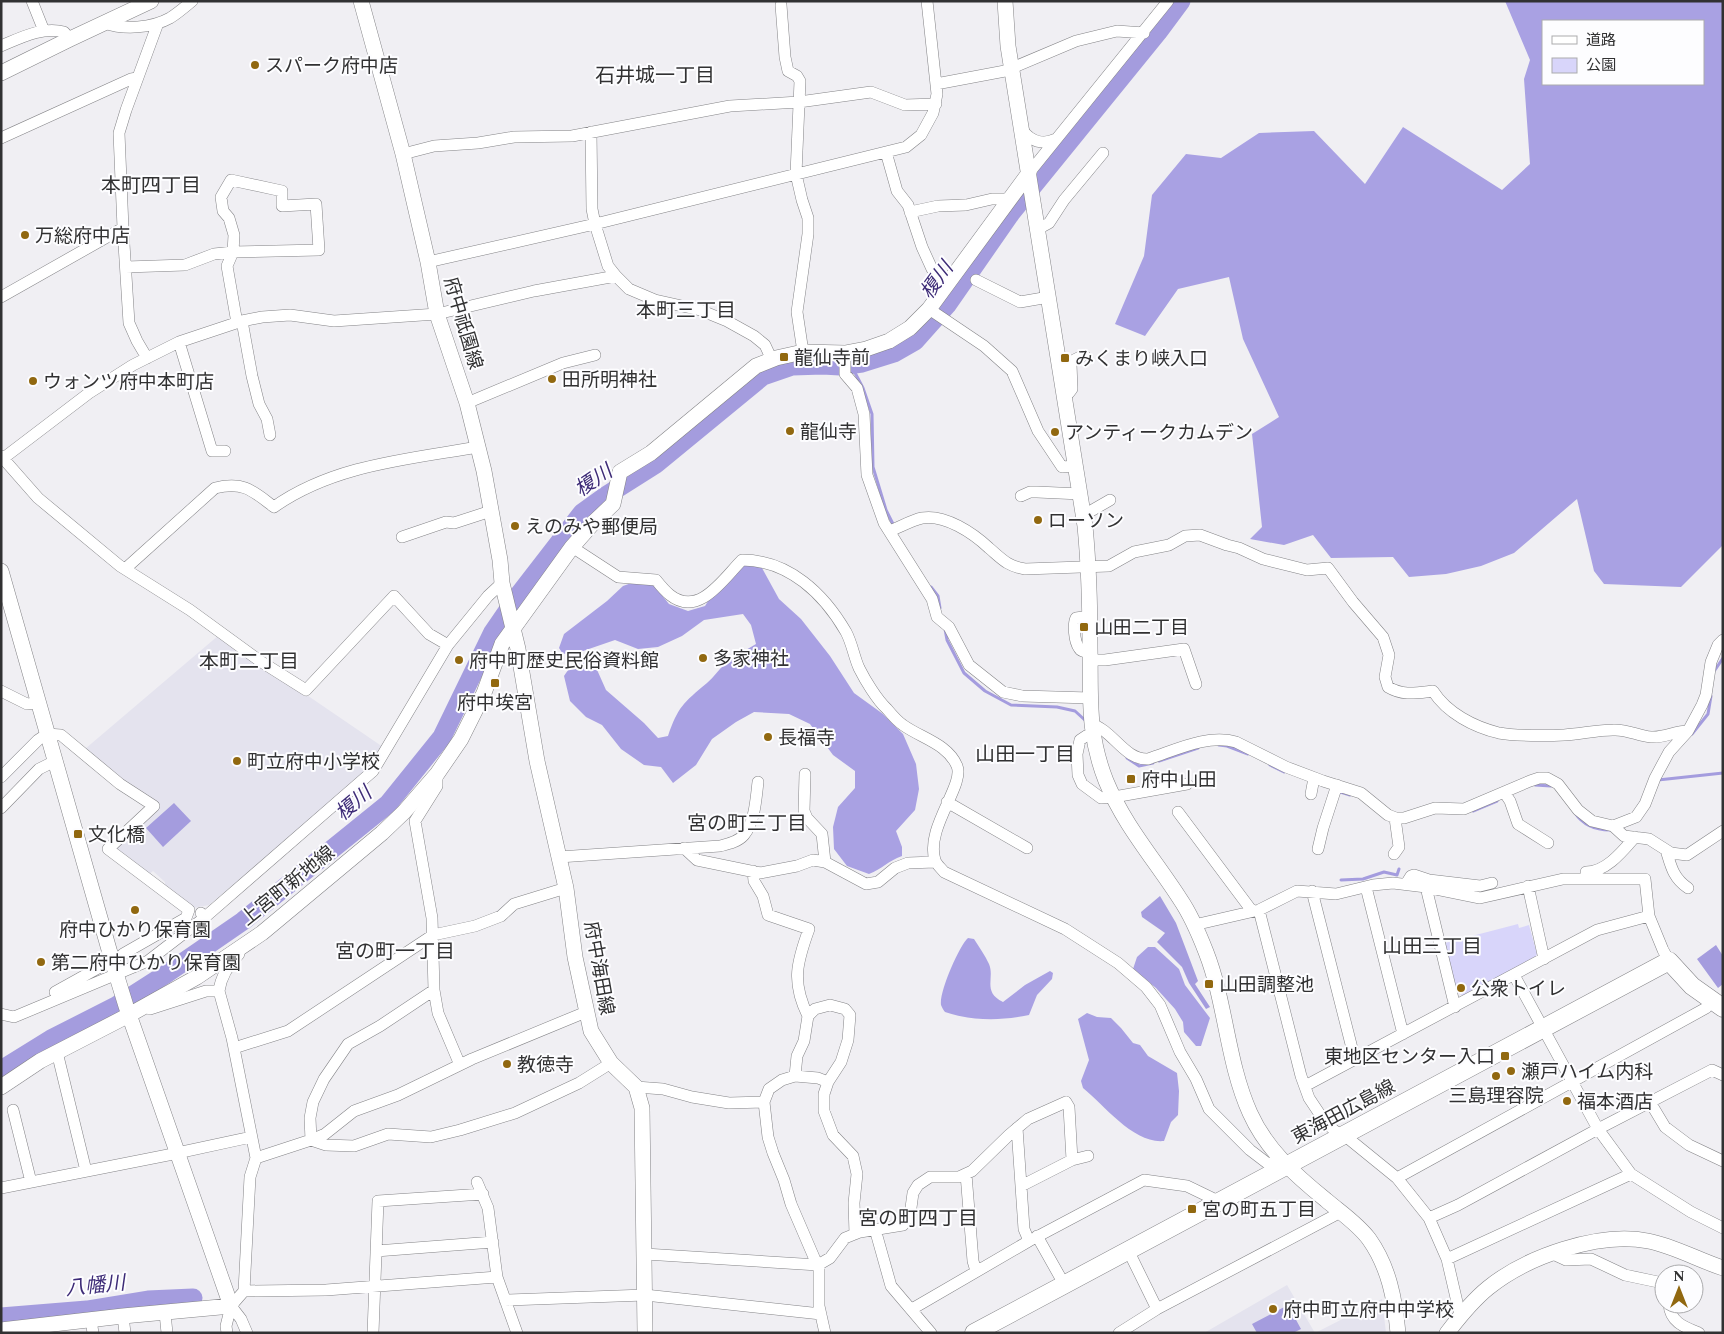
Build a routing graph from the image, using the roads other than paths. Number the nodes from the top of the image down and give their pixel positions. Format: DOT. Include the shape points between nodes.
graph roads {
  1 [pos="32,1"];
  2 [pos="151,1"];
  3 [pos="192,1"];
  4 [pos="362,1"];
  5 [pos="927,1"];
  6 [pos="1005,1"];
  7 [pos="1168,1"];
  8 [pos="782,5"];
  9 [pos="105,22"];
  10 [pos="158,23"];
  11 [pos="44,31"];
  12 [pos="1144,33"];
  13 [pos="70,39"];
  14 [pos="1,46"];
  15 [pos="1012,68"];
  16 [pos="1,74"];
  17 [pos="137,78"];
  18 [pos="936,84"];
  19 [pos="799,102"];
  20 [pos="936,104"];
  21 [pos="1022,129"];
  22 [pos="590,132"];
  23 [pos="1,138"];
  24 [pos="1056,139"];
  25 [pos="886,152"];
  26 [pos="1103,153"];
  27 [pos="403,154"];
  28 [pos="796,174"];
  29 [pos="1029,176"];
  30 [pos="1008,199"];
  31 [pos="910,212"];
  32 [pos="595,224"];
  33 [pos="123,228"];
  34 [pos="1038,229"];
  35 [pos="233,252"];
  36 [pos="428,262"];
  37 [pos="126,266"];
  38 [pos="616,276"];
  39 [pos="976,280"];
  40 [pos="947,284"];
  41 [pos="1,297"];
  42 [pos="1049,297"];
  43 [pos="929,310"];
  44 [pos="437,314"];
  45 [pos="240,322"];
  46 [pos="179,342"];
  47 [pos="803,352"];
  48 [pos="845,353"];
  49 [pos="595,355"];
  50 [pos="1084,355"];
  51 [pos="147,358"];
  52 [pos="772,360"];
  53 [pos="1065,394"];
  54 [pos="467,403"];
  55 [pos="270,435"];
  56 [pos="478,447"];
  57 [pos="225,451"];
  58 [pos="2,458"];
  59 [pos="1076,466"];
  60 [pos="1080,494"];
  61 [pos="1021,496"];
  62 [pos="1110,500"];
  63 [pos="491,510"];
  64 [pos="1084,515"];
  65 [pos="890,532"];
  66 [pos="402,537"];
  67 [pos="572,547"];
  68 [pos="1089,568"];
  69 [pos="125,569"];
  70 [pos="2,576"];
  71 [pos="502,583"];
  72 [pos="512,622"];
  73 [pos="1723,640"];
  74 [pos="448,645"];
  75 [pos="1090,656"];
  76 [pos="1196,684"];
  77 [pos="1,692"];
  78 [pos="1090,698"];
  79 [pos="38,703"];
  80 [pos="1092,729"];
  81 [pos="1688,731"];
  82 [pos="47,734"];
  83 [pos="55,761"];
  84 [pos="438,774"];
  85 [pos="805,774"];
  86 [pos="1,777"];
  87 [pos="758,782"];
  88 [pos="1187,784"];
  89 [pos="1336,789"];
  90 [pos="1506,795"];
  91 [pos="1114,798"];
  92 [pos="947,802"];
  93 [pos="1,808"];
  94 [pos="1178,812"];
  95 [pos="1395,822"];
  96 [pos="1614,826"];
  97 [pos="1723,831"];
  98 [pos="1629,837"];
  99 [pos="1548,843"];
  100 [pos="684,848"];
  101 [pos="1027,848"];
  102 [pos="1318,850"];
  103 [pos="1666,850"];
  104 [pos="1394,854"];
  105 [pos="559,857"];
  106 [pos="825,862"];
  107 [pos="935,862"];
  108 [pos="753,871"];
  109 [pos="1586,872"];
  110 [pos="1492,883"];
  111 [pos="1406,884"];
  112 [pos="1528,886"];
  113 [pos="1366,887"];
  114 [pos="566,888"];
  115 [pos="1426,888"];
  116 [pos="1688,888"];
  117 [pos="1312,891"];
  118 [pos="189,910"];
  119 [pos="1255,910"];
  120 [pos="1649,916"];
  121 [pos="204,918"];
  122 [pos="1194,925"];
  123 [pos="262,933"];
  124 [pos="433,935"];
  125 [pos="1544,959"];
  126 [pos="1669,961"];
  127 [pos="113,966"];
  128 [pos="1514,975"];
  129 [pos="434,990"];
  130 [pos="219,991"];
  131 [pos="1717,1004"];
  132 [pos="1456,1007"];
  133 [pos="34,1008"];
  134 [pos="128,1010"];
  135 [pos="586,1012"];
  136 [pos="1,1014"];
  137 [pos="808,1016"];
  138 [pos="1543,1028"];
  139 [pos="1403,1034"];
  140 [pos="234,1048"];
  141 [pos="57,1052"];
  142 [pos="1355,1060"];
  143 [pos="611,1063"];
  144 [pos="460,1065"];
  145 [pos="1723,1075"];
  146 [pos="796,1076"];
  147 [pos="1572,1080"];
  148 [pos="828,1082"];
  149 [pos="1305,1086"];
  150 [pos="1,1087"];
  151 [pos="636,1087"];
  152 [pos="764,1102"];
  153 [pos="1650,1102"];
  154 [pos="13,1110"];
  155 [pos="1017,1128"];
  156 [pos="1598,1129"];
  157 [pos="1342,1135"];
  158 [pos="251,1137"];
  159 [pos="311,1140"];
  160 [pos="178,1154"];
  161 [pos="1088,1156"];
  162 [pos="256,1158"];
  163 [pos="1072,1160"];
  164 [pos="1723,1161"];
  165 [pos="1286,1166"];
  166 [pos="86,1171"];
  167 [pos="966,1174"];
  168 [pos="1631,1174"];
  169 [pos="1397,1178"];
  170 [pos="30,1182"];
  171 [pos="477,1182"];
  172 [pos="1021,1186"];
  173 [pos="1,1188"];
  174 [pos="483,1194"];
  175 [pos="1218,1201"];
  176 [pos="1340,1212"];
  177 [pos="1430,1218"];
  178 [pos="1723,1228"];
  179 [pos="876,1229"];
  180 [pos="855,1234"];
  181 [pos="1033,1239"];
  182 [pos="493,1242"];
  183 [pos="1128,1250"];
  184 [pos="376,1251"];
  185 [pos="645,1254"];
  186 [pos="1553,1254"];
  187 [pos="1447,1260"];
  188 [pos="818,1265"];
  189 [pos="1723,1268"];
  190 [pos="976,1271"];
  191 [pos="497,1277"];
  192 [pos="1654,1281"];
  193 [pos="1064,1284"];
  194 [pos="374,1286"];
  195 [pos="244,1291"];
  196 [pos="645,1295"];
  197 [pos="505,1300"];
  198 [pos="231,1306"];
  199 [pos="912,1309"];
  200 [pos="1157,1309"];
  201 [pos="164,1312"];
  202 [pos="821,1314"];
  203 [pos="1671,1314"];
  204 [pos="1460,1315"];
  205 [pos="123,1316"];
  206 [pos="92,1326"];
  207 [pos="54,1328"];
  208 [pos="1,1330"];
  209 [pos="125,1333"];
  210 [pos="167,1333"];
  211 [pos="227,1333"];
  212 [pos="247,1333"];
  213 [pos="373,1333"];
  214 [pos="517,1333"];
  215 [pos="645,1333"];
  216 [pos="825,1333"];
  217 [pos="931,1333"];
  218 [pos="974,1333"];
  219 [pos="1119,1333"];
  220 [pos="1398,1333"];
  221 [pos="1447,1333"];
  222 [pos="1699,1333"];
  1 -- 11 [label="street"];
  2 -- 9 [label="street"];
  3 -- 10 [label="street"];
  4 -- 27 [label="street, 府中祇園線"];
  5 -- 18 [label="street"];
  6 -- 15 [label="street"];
  7 -- 12 [label="street"];
  8 -- 19 [label="street" via="784,57 788,72 800,80"];
  9 -- 10 [label="street" via="116,27"];
  9 -- 13 [label="street"];
  10 -- 17 [label="street"];
  11 -- 13 [label="street" via="64,32"];
  11 -- 14 [label="street"];
  12 -- 15 [label="street" via="1116,31 1076,41"];
  12 -- 24 [label="street"];
  13 -- 16 [label="street"];
  15 -- 18 [label="street"];
  15 -- 21 [label="street"];
  17 -- 23 [label="street"];
  17 -- 33 [label="street" via="119,133"];
  18 -- 20 [label="street"];
  19 -- 20 [label="street" via="871,92 905,105"];
  19 -- 22 [label="street" via="730,106"];
  19 -- 28 [label="street"];
  20 -- 25 [label="street" via="921,135 906,147"];
  21 -- 24 [label="street" via="1037,142"];
  21 -- 29 [label="street"];
  22 -- 27 [label="street" via="434,146"];
  22 -- 32 [label="street"];
  24 -- 29 [label="street"];
  25 -- 28 [label="street"];
  25 -- 31 [label="street" via="897,191"];
  26 -- 34 [label="street" via="1049,222"];
  27 -- 36 [label="street, 府中祇園線"];
  28 -- 32 [label="street"];
  28 -- 47 [label="street" via="808,218 797,312"];
  29 -- 30 [label="street, 上宮町新地線"];
  29 -- 34 [label="street"];
  30 -- 31 [label="street"];
  30 -- 40 [label="street, 上宮町新地線"];
  31 -- 40 [label="street" via="932,269"];
  32 -- 36 [label="street"];
  32 -- 38 [label="street" via="608,266"];
  33 -- 37 [label="street"];
  33 -- 41 [label="street"];
  34 -- 42 [label="street"];
  35 -- 35 [label="street" via="234,235 220,198 231,180 282,191 282,206 316,204 319,250"];
  35 -- 37 [label="street" via="214,254 185,265"];
  35 -- 45 [label="street" via="227,266"];
  36 -- 44 [label="street, 府中祇園線"];
  37 -- 51 [label="street" via="129,323"];
  38 -- 44 [label="street"];
  38 -- 52 [label="street" via="629,289 654,300 700,310 727,321 765,345"];
  39 -- 42 [label="street" via="1020,302"];
  40 -- 43 [label="street, 上宮町新地線"];
  42 -- 53 [label="street"];
  43 -- 48 [label="street, 上宮町新地線" via="910,328 889,341"];
  43 -- 59 [label="street" via="984,346 1012,371 1038,430 1062,467"];
  44 -- 45 [label="street" via="334,321 290,316 262,317"];
  44 -- 54 [label="street, 府中祇園線"];
  45 -- 46 [label="street"];
  45 -- 55 [label="street" via="259,404 267,419"];
  46 -- 51 [label="street"];
  46 -- 57 [label="street" via="212,451"];
  47 -- 48 [label="street, 上宮町新地線"];
  47 -- 52 [label="street, 上宮町新地線"];
  48 -- 65 [label="street" via="846,374 857,388 864,414 867,475"];
  49 -- 54 [label="street" via="563,363"];
  50 -- 53 [label="street" via="1071,364 1072,389"];
  51 -- 58 [label="street" via="89,393"];
  52 -- 67 [label="street, 上宮町新地線" via="756,366 651,453 620,472 613,504"];
  53 -- 59 [label="street"];
  54 -- 56 [label="street, 府中祇園線"];
  56 -- 63 [label="street, 府中祇園線"];
  56 -- 69 [label="street" via="366,467 317,484 274,507 247,487 226,485 215,488"];
  58 -- 69 [label="street" via="38,498"];
  59 -- 60 [label="street"];
  60 -- 61 [label="street" via="1030,492"];
  60 -- 64 [label="street"];
  62 -- 64 [label="street"];
  63 -- 66 [label="street"];
  63 -- 71 [label="street, 府中祇園線"];
  64 -- 68 [label="street"];
  65 -- 68 [label="street" via="922,518 936,518 982,541 1011,567 1024,570"];
  65 -- 78 [label="street" via="932,599 937,617 949,627 969,665 1003,692 1022,696"];
  67 -- 72 [label="street, 上宮町新地線"];
  67 -- 92 [label="street" via="618,577 656,580 671,596 686,602 701,600 710,594 742,560 770,564 797,575 818,593 846,633 860,668 885,708 903,725 949,753 958,767 957,781"];
  68 -- 75 [label="street"];
  68 -- 81 [label="street" via="1109,566 1134,552 1200,534 1263,559 1307,570 1328,568 1383,636 1389,655 1385,677 1388,687 1396,692 1433,691 1447,709 1458,716 1500,733 1564,735 1614,729 1650,737"];
  69 -- 74 [label="street" via="306,690 394,596 429,634"];
  70 -- 79 [label="street"];
  71 -- 72 [label="street, 府中祇園線"];
  71 -- 74 [label="street"];
  72 -- 84 [label="street, 上宮町新地線" via="484,693 461,740"];
  72 -- 105 [label="street, 府中海田線" via="537,761"];
  73 -- 81 [label="street" via="1711,662 1706,695"];
  74 -- 121 [label="street" via="373,771"];
  75 -- 76 [label="street" via="1105,660 1184,649"];
  75 -- 78 [label="street"];
  77 -- 79 [label="street" via="27,704"];
  78 -- 80 [label="street"];
  79 -- 82 [label="street"];
  80 -- 89 [label="street" via="1104,729 1130,754 1141,759 1206,740 1228,740 1286,767 1313,785"];
  80 -- 91 [label="street"];
  80 -- 91 [label="street" via="1080,740 1078,776 1082,784 1101,798"];
  81 -- 96 [label="street" via="1669,752 1636,817"];
  82 -- 83 [label="street"];
  82 -- 86 [label="street"];
  82 -- 118 [label="street" via="60,735 120,784 154,806 108,850"];
  83 -- 93 [label="street" via="39,769"];
  83 -- 127 [label="street"];
  84 -- 123 [label="street, 上宮町新地線" via="382,833"];
  84 -- 124 [label="street" via="437,786 415,822"];
  85 -- 106 [label="street" via="804,811 822,834"];
  87 -- 100 [label="street" via="756,808 745,835 720,846"];
  88 -- 91 [label="street"];
  89 -- 95 [label="street" via="1361,792"];
  89 -- 102 [label="street"];
  90 -- 95 [label="street" via="1464,808 1435,808"];
  90 -- 96 [label="street" via="1530,781 1547,778 1558,784 1584,816"];
  90 -- 99 [label="street" via="1518,824"];
  91 -- 122 [label="street"];
  92 -- 101 [label="street"];
  92 -- 107 [label="street" via="936,828"];
  94 -- 119 [label="street"];
  95 -- 104 [label="street" via="1400,847"];
  96 -- 98 [label="street"];
  97 -- 103 [label="street" via="1687,855"];
  98 -- 103 [label="street" via="1649,839"];
  98 -- 109 [label="street" via="1619,856 1595,872"];
  100 -- 105 [label="street"];
  100 -- 108 [label="street" via="697,860"];
  103 -- 116 [label="street" via="1672,872"];
  105 -- 114 [label="street, 府中海田線"];
  106 -- 107 [label="street" via="866,884 878,882 895,868 908,863"];
  106 -- 108 [label="street" via="813,860 760,873"];
  107 -- 165 [label="street" via="944,872 1065,929 1118,963 1146,987 1160,1006 1209,1109 1267,1163"];
  108 -- 137 [label="street" via="768,915 809,929 796,974"];
  110 -- 111 [label="street" via="1480,886 1414,875"];
  111 -- 113 [label="street"];
  111 -- 115 [label="street"];
  112 -- 115 [label="street" via="1480,898"];
  112 -- 120 [label="street" via="1563,879 1644,880"];
  112 -- 125 [label="street"];
  113 -- 117 [label="street" via="1336,894"];
  113 -- 139 [label="street"];
  114 -- 124 [label="street" via="514,904 501,916 475,926"];
  114 -- 135 [label="street, 府中海田線"];
  115 -- 132 [label="street"];
  117 -- 119 [label="street" via="1292,892"];
  117 -- 142 [label="street"];
  118 -- 121 [label="street" via="200,912"];
  118 -- 127 [label="street" via="186,918"];
  119 -- 122 [label="street"];
  119 -- 149 [label="street"];
  120 -- 125 [label="street" via="1597,930"];
  120 -- 126 [label="street"];
  121 -- 127 [label="street" via="148,961"];
  122 -- 165 [label="street" via="1207,953 1240,1085 1250,1112 1264,1138"];
  123 -- 130 [label="street" via="229,964"];
  123 -- 134 [label="street, 上宮町新地線" via="197,977"];
  124 -- 129 [label="street"];
  124 -- 140 [label="street" via="288,1031"];
  125 -- 128 [label="street"];
  126 -- 131 [label="main road" via="1692,986"];
  126 -- 138 [label="main road, 東海田広島線"];
  127 -- 133 [label="street"];
  127 -- 133 [label="street" via="37,1001"];
  127 -- 134 [label="street"];
  128 -- 132 [label="street"];
  128 -- 138 [label="street"];
  129 -- 144 [label="street" via="438,1013"];
  129 -- 159 [label="street" via="348,1044 313,1102"];
  130 -- 134 [label="street" via="206,991"];
  130 -- 140 [label="street"];
  131 -- 147 [label="street"];
  132 -- 139 [label="street"];
  133 -- 136 [label="street" via="14,1017"];
  134 -- 141 [label="street, 上宮町新地線"];
  134 -- 160 [label="street"];
  135 -- 143 [label="street, 府中海田線" via="591,1031"];
  135 -- 144 [label="street"];
  137 -- 146 [label="street" via="804,1041 797,1056"];
  137 -- 148 [label="street" via="815,1009 830,1005 845,1009 850,1015 848,1040 841,1062"];
  138 -- 147 [label="street"];
  138 -- 157 [label="main road, 東海田広島線"];
  139 -- 142 [label="street"];
  140 -- 158 [label="street"];
  141 -- 150 [label="street, 上宮町新地線"];
  141 -- 166 [label="street"];
  142 -- 149 [label="street"];
  143 -- 151 [label="street, 府中海田線"];
  143 -- 159 [label="street" via="579,1083 515,1112 460,1130 431,1137 388,1134 354,1146 326,1145"];
  144 -- 159 [label="street" via="398,1095 354,1111 325,1134"];
  145 -- 153 [label="street" via="1712,1070"];
  146 -- 148 [label="street"];
  146 -- 152 [label="street" via="769,1089"];
  147 -- 156 [label="street"];
  147 -- 169 [label="street"];
  148 -- 180 [label="street" via="824,1111 833,1135 853,1156 857,1174"];
  149 -- 157 [label="street" via="1325,1122"];
  151 -- 152 [label="street" via="663,1089 729,1104"];
  151 -- 185 [label="street" via="642,1108"];
  152 -- 188 [label="street" via="772,1154"];
  153 -- 156 [label="street"];
  153 -- 164 [label="street" via="1665,1127 1689,1145"];
  154 -- 170 [label="street"];
  155 -- 163 [label="street" via="1028,1119 1066,1102 1069,1106"];
  155 -- 167 [label="street"];
  155 -- 172 [label="street"];
  156 -- 168 [label="street"];
  156 -- 177 [label="street"];
  157 -- 165 [label="main road, 東海田広島線"];
  157 -- 169 [label="street"];
  158 -- 160 [label="street"];
  158 -- 162 [label="street"];
  159 -- 162 [label="street"];
  160 -- 166 [label="street"];
  160 -- 198 [label="street"];
  161 -- 163 [label="street"];
  162 -- 195 [label="street" via="250,1177"];
  163 -- 172 [label="street"];
  165 -- 175 [label="main road, 東海田広島線"];
  165 -- 176 [label="street"];
  166 -- 170 [label="street"];
  167 -- 179 [label="street" via="924,1181 913,1193 910,1215 903,1225"];
  167 -- 190 [label="street" via="972,1261"];
  168 -- 178 [label="street"];
  168 -- 187 [label="street"];
  169 -- 177 [label="street"];
  170 -- 173 [label="street"];
  171 -- 174 [label="street"];
  172 -- 181 [label="street" via="1024,1229"];
  174 -- 182 [label="street"];
  174 -- 184 [label="street" via="378,1201"];
  175 -- 181 [label="street" via="1187,1186 1144,1180"];
  175 -- 183 [label="main road, 東海田広島線"];
  176 -- 200 [label="street"];
  176 -- 220 [label="street" via="1368,1238 1380,1258 1390,1280"];
  177 -- 187 [label="street"];
  179 -- 180 [label="street"];
  179 -- 199 [label="street" via="891,1286"];
  180 -- 188 [label="street" via="845,1238 830,1258"];
  181 -- 190 [label="street"];
  181 -- 193 [label="street"];
  182 -- 184 [label="street"];
  182 -- 191 [label="street"];
  183 -- 193 [label="main road, 東海田広島線"];
  183 -- 200 [label="street"];
  184 -- 194 [label="street"];
  185 -- 188 [label="street"];
  185 -- 196 [label="street"];
  186 -- 189 [label="street" via="1596,1240 1632,1238 1666,1246"];
  186 -- 192 [label="street" via="1566,1260 1591,1259 1625,1275"];
  186 -- 204 [label="street" via="1506,1275"];
  187 -- 204 [label="street"];
  188 -- 202 [label="street"];
  190 -- 199 [label="street"];
  191 -- 194 [label="street"];
  191 -- 197 [label="street"];
  193 -- 218 [label="main road, 東海田広島線"];
  194 -- 195 [label="street"];
  194 -- 213 [label="street"];
  195 -- 198 [label="street"];
  196 -- 197 [label="street"];
  196 -- 202 [label="street"];
  196 -- 215 [label="street"];
  197 -- 214 [label="street"];
  198 -- 201 [label="street"];
  198 -- 211 [label="street"];
  198 -- 212 [label="street"];
  199 -- 217 [label="street"];
  200 -- 219 [label="street"];
  201 -- 205 [label="street"];
  201 -- 210 [label="street"];
  202 -- 216 [label="street"];
  203 -- 222 [label="street" via="1682,1326"];
  204 -- 221 [label="street"];
  205 -- 206 [label="street"];
  205 -- 209 [label="street"];
  206 -- 207 [label="street"];
  207 -- 208 [label="street"];
}
